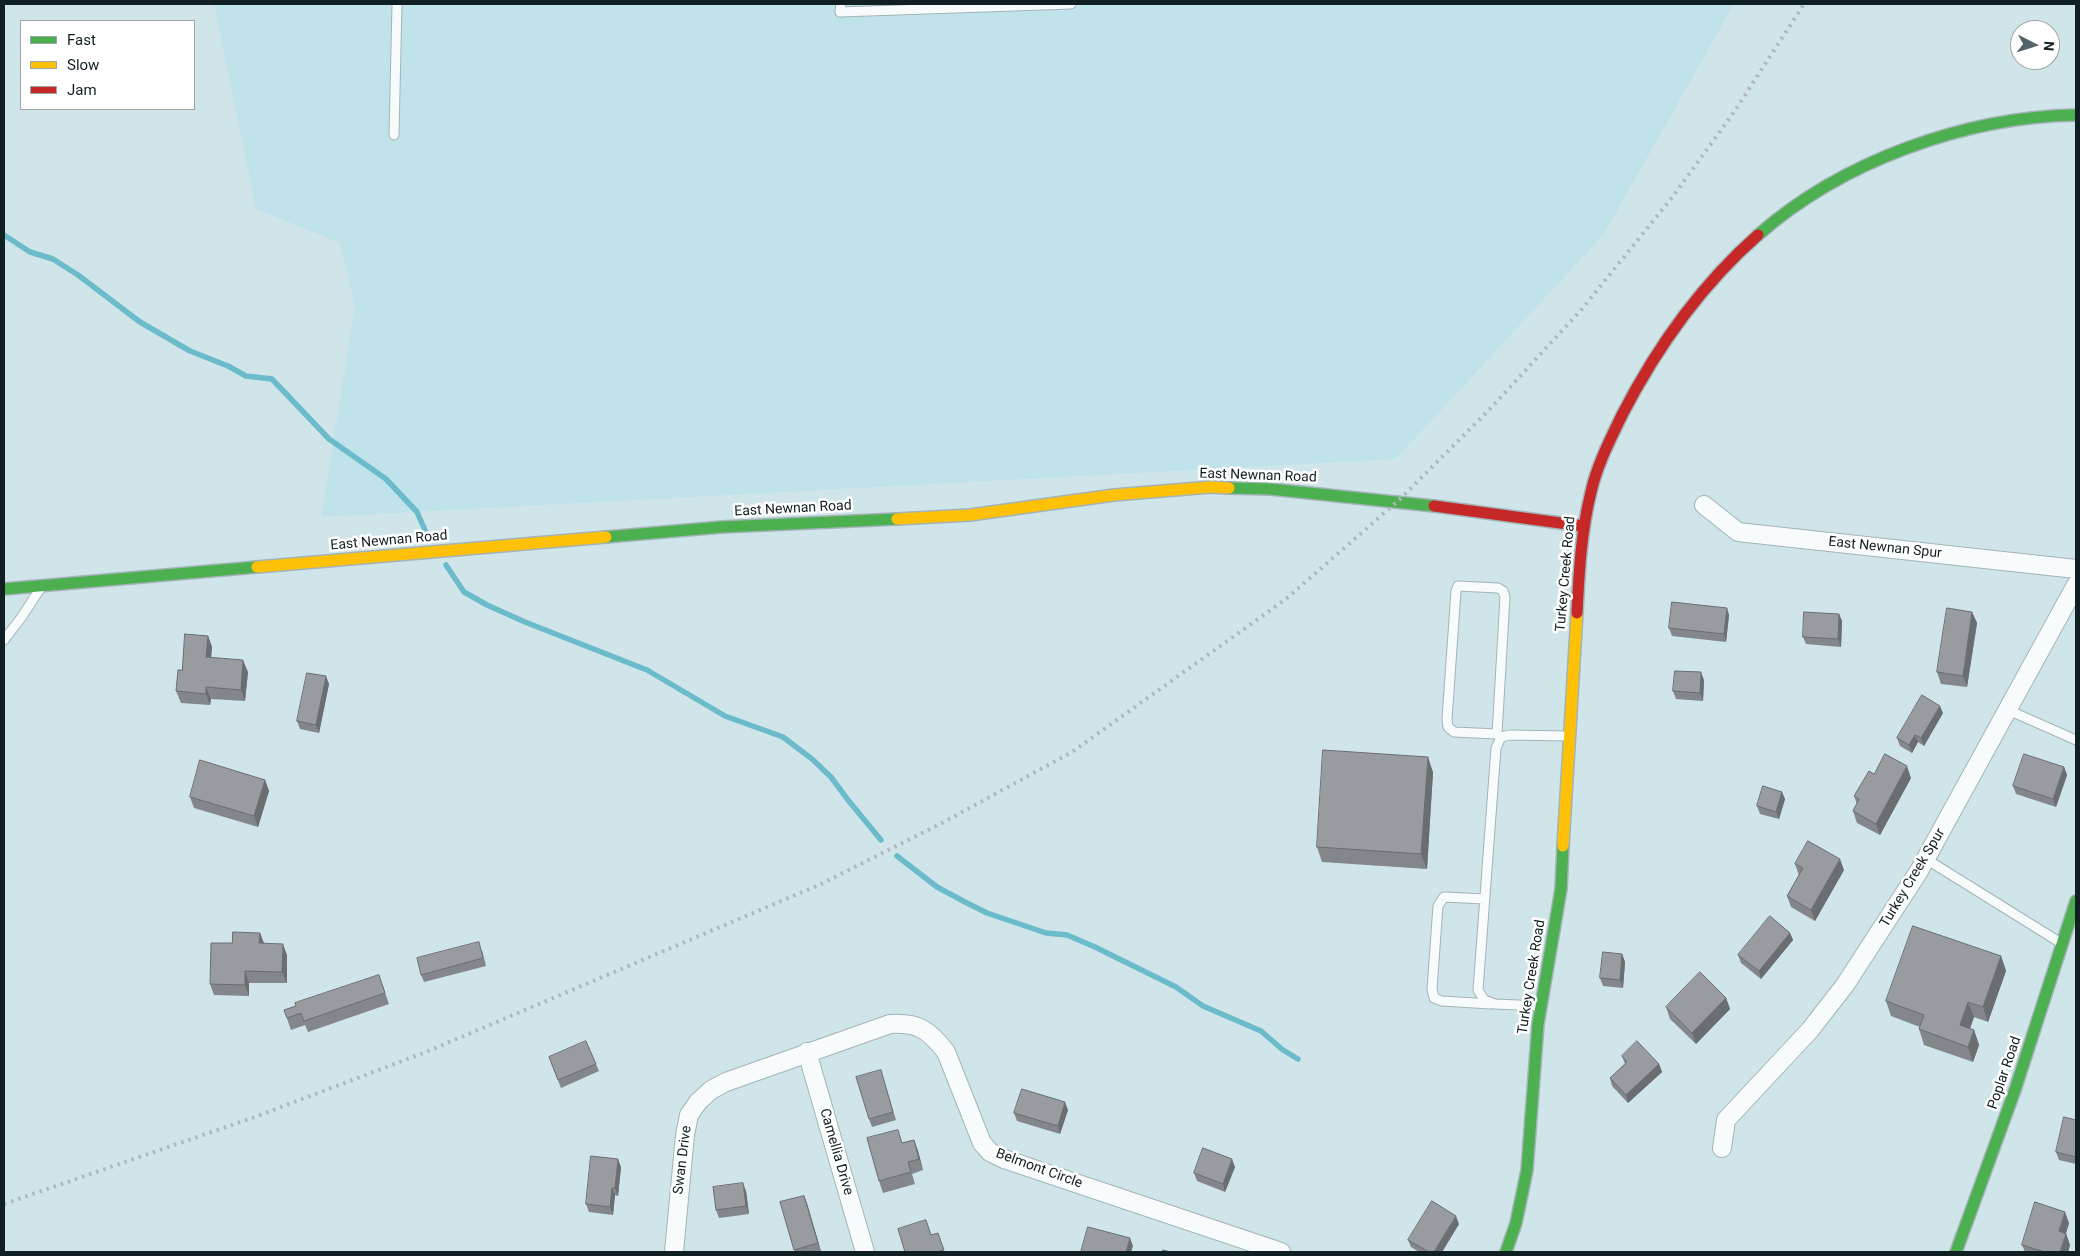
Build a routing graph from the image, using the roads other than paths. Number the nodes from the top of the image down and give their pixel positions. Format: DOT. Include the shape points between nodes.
graph roads {
  1 [pos="397,4"];
  2 [pos="841,4"];
  3 [pos="1071,4"];
  4 [pos="2076,115"];
  5 [pos="394,135"];
  6 [pos="1704,504"];
  7 [pos="1583,526"];
  8 [pos="2076,569"];
  9 [pos="2076,585"];
  10 [pos="42,586"];
  11 [pos="4,589"];
  12 [pos="4,640"];
  13 [pos="2008,710"];
  14 [pos="1499,736"];
  15 [pos="1570,736"];
  16 [pos="2076,740"];
  17 [pos="1926,859"];
  18 [pos="1485,899"];
  19 [pos="2076,901"];
  20 [pos="2063,945"];
  21 [pos="1495,1004"];
  22 [pos="1541,1006"];
  23 [pos="807,1052"];
  24 [pos="1722,1148"];
  25 [pos="674,1252"];
  26 [pos="865,1252"];
  27 [pos="1281,1252"];
  28 [pos="1506,1252"];
  29 [pos="1956,1252"];
  1 -- 5 [label="lane"];
  2 -- 3 [label="lane" via="840,12"];
  4 -- 7 [label="street, Turkey Creek Road" via="2014,120 1932,138 1899,150 1840,177 1799,202 1757,234 1730,258 1680,316 1639,381 1597,471"];
  6 -- 8 [label="street, East Newnan Spur" via="1738,532"];
  7 -- 10 [label="street, East Newnan Road" via="1398,501 1270,488 1211,487 1114,495 970,515 722,527"];
  7 -- 15 [label="street, Turkey Creek Road"];
  9 -- 13 [label="street, Turkey Creek Spur"];
  10 -- 11 [label="street, East Newnan Road"];
  10 -- 12 [label="lane"];
  13 -- 16 [label="lane"];
  13 -- 17 [label="street, Turkey Creek Spur"];
  14 -- 14 [label="lane" via="1505,596 1498,588 1458,586 1448,727 1454,732"];
  14 -- 15 [label="lane"];
  14 -- 18 [label="lane"];
  15 -- 22 [label="street, Turkey Creek Road" via="1561,889"];
  17 -- 20 [label="lane"];
  17 -- 24 [label="street, Turkey Creek Spur" via="1845,985 1810,1030 1726,1120"];
  18 -- 21 [label="lane" via="1478,990 1484,1000"];
  18 -- 21 [label="lane" via="1444,897 1438,906 1432,989 1434,998 1442,1001"];
  19 -- 20 [label="street, Poplar Road"];
  20 -- 29 [label="street, Poplar Road"];
  21 -- 22 [label="lane"];
  22 -- 28 [label="street, Turkey Creek Road" via="1527,1170"];
  23 -- 25 [label="street, Swan Drive" via="711,1090 689,1115"];
  23 -- 26 [label="street, Camellia Drive"];
  23 -- 27 [label="street, Belmont Circle" via="890,1024 904,1023 924,1028 946,1052 982,1143 990,1152 1045,1174"];
}
